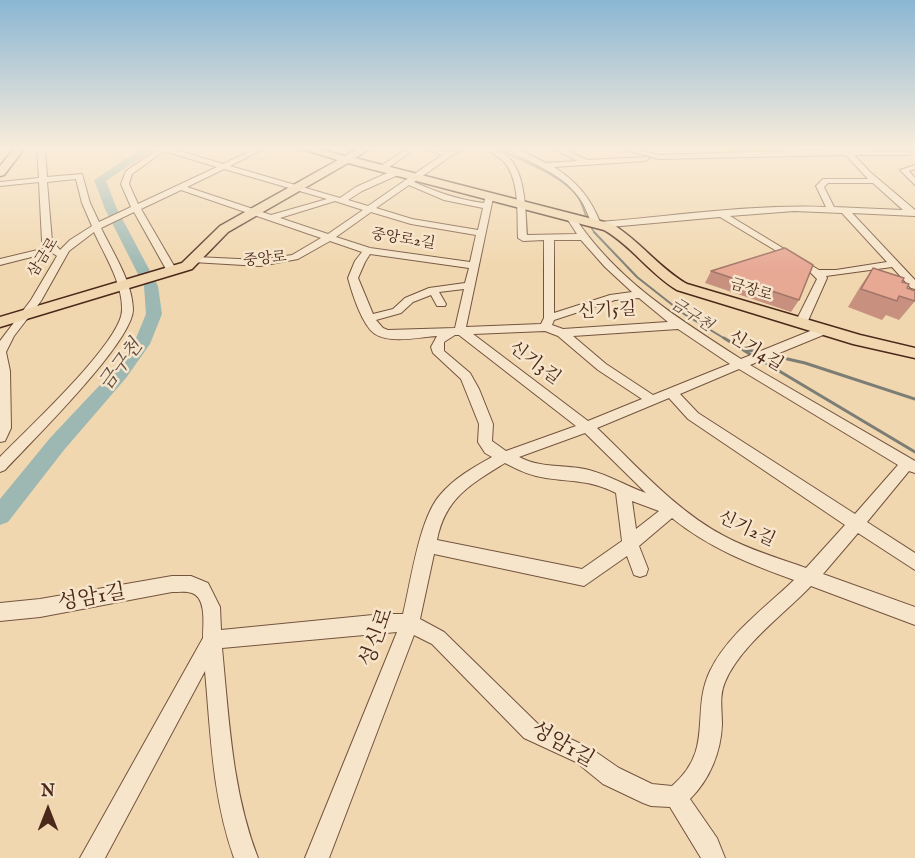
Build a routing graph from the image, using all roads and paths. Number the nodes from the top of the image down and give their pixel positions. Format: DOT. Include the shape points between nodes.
graph roads {
  1 [pos="43,189"];
  2 [pos="84,189"];
  3 [pos="127,189"];
  4 [pos="177,189"];
  5 [pos="187,189"];
  6 [pos="294,189"];
  7 [pos="300,189"];
  8 [pos="359,189"];
  9 [pos="398,189"];
  10 [pos="443,189"];
  11 [pos="517,189"];
  12 [pos="579,189"];
  13 [pos="821,189"];
  14 [pos="883,189"];
  15 [pos="337,200"];
  16 [pos="488,202"];
  17 [pos="519,205"];
  18 [pos="133,209"];
  19 [pos="370,209"];
  20 [pos="831,209"];
  21 [pos="913,209"];
  22 [pos="844,210"];
  23 [pos="254,212"];
  24 [pos="719,213"];
  25 [pos="270,218"];
  26 [pos="571,218"];
  27 [pos="597,224"];
  28 [pos="97,227"];
  29 [pos="480,233"];
  30 [pos="583,237"];
  31 [pos="328,238"];
  32 [pos="549,238"];
  33 [pos="52,249"];
  34 [pos="368,251"];
  35 [pos="62,255"];
  36 [pos="196,260"];
  37 [pos="475,260"];
  38 [pos="0,262"];
  39 [pos="895,264"];
  40 [pos="169,273"];
  41 [pos="818,273"];
  42 [pos="470,285"];
  43 [pos="121,286"];
  44 [pos="915,286"];
  45 [pos="433,290"];
  46 [pos="639,295"];
  47 [pos="441,304"];
  48 [pos="24,315"];
  49 [pos="371,318"];
  50 [pos="549,318"];
  51 [pos="0,322"];
  52 [pos="801,323"];
  53 [pos="679,325"];
  54 [pos="538,328"];
  55 [pos="460,330"];
  56 [pos="824,330"];
  57 [pos="562,333"];
  58 [pos="915,353"];
  59 [pos="739,364"];
  60 [pos="671,392"];
  61 [pos="651,400"];
  62 [pos="587,426"];
  63 [pos="0,437"];
  64 [pos="504,457"];
  65 [pos="0,465"];
  66 [pos="911,465"];
  67 [pos="623,489"];
  68 [pos="672,509"];
  69 [pos="855,524"];
  70 [pos="630,544"];
  71 [pos="428,545"];
  72 [pos="915,562"];
  73 [pos="640,569"];
  74 [pos="809,577"];
  75 [pos="0,612"];
  76 [pos="915,616"];
  77 [pos="410,623"];
  78 [pos="212,640"];
  79 [pos="676,797"];
  80 [pos="92,858"];
  81 [pos="246,858"];
  82 [pos="317,858"];
  83 [pos="713,858"];
  1 -- 33 [label="street" via="47,241"];
  2 -- 28 [label="street"];
  3 -- 18 [label="street"];
  4 -- 18 [label="street"];
  5 -- 23 [label="street, 중앙로2길"];
  6 -- 23 [label="main road"];
  7 -- 15 [label="street"];
  8 -- 15 [label="street"];
  9 -- 19 [label="street, 중앙로2길"];
  10 -- 16 [label="main road"];
  11 -- 17 [label="street"];
  12 -- 27 [label="street"];
  13 -- 20 [label="street"];
  14 -- 21 [label="street"];
  15 -- 19 [label="street"];
  15 -- 25 [label="street"];
  16 -- 17 [label="main road"];
  16 -- 29 [label="street"];
  17 -- 26 [label="main road"];
  17 -- 32 [label="street" via="523,238"];
  18 -- 28 [label="street, 삼금로"];
  18 -- 40 [label="street"];
  19 -- 29 [label="street"];
  19 -- 31 [label="street, 중앙로2길"];
  20 -- 22 [label="street"];
  20 -- 24 [label="street"];
  21 -- 22 [label="street"];
  22 -- 39 [label="street"];
  23 -- 25 [label="street, 중앙로2길"];
  23 -- 36 [label="main road" via="212,238"];
  24 -- 27 [label="street"];
  24 -- 41 [label="street"];
  25 -- 31 [label="street, 중앙로2길"];
  26 -- 27 [label="main road, 금장로"];
  26 -- 30 [label="street, 신기4길"];
  27 -- 52 [label="main road, 금장로" via="620,233 673,282"];
  28 -- 35 [label="street, 삼금로" via="73,242"];
  28 -- 43 [label="street"];
  29 -- 37 [label="street"];
  30 -- 32 [label="street"];
  30 -- 46 [label="street, 신기4길"];
  31 -- 34 [label="street, 중앙로2길"];
  31 -- 36 [label="street, 중앙로" via="304,253 279,261"];
  32 -- 50 [label="street"];
  33 -- 35 [label="street"];
  33 -- 38 [label="street"];
  34 -- 37 [label="street, 중앙로2길" via="416,258 450,254"];
  34 -- 49 [label="street" via="353,278"];
  35 -- 48 [label="street, 삼금로"];
  36 -- 40 [label="main road"];
  37 -- 42 [label="street"];
  39 -- 41 [label="street"];
  39 -- 44 [label="street"];
  40 -- 43 [label="main road"];
  41 -- 52 [label="street" via="822,282"];
  42 -- 45 [label="street"];
  42 -- 55 [label="street"];
  43 -- 48 [label="main road"];
  43 -- 65 [label="street" via="128,310 116,338 65,399"];
  45 -- 47 [label="street"];
  45 -- 49 [label="street" via="409,300 397,311"];
  46 -- 50 [label="street, 신기5길" via="614,297"];
  46 -- 53 [label="street, 신기4길"];
  48 -- 51 [label="main road"];
  48 -- 63 [label="street, 삼금로" via="0,351 4,371"];
  49 -- 55 [label="street" via="381,332 390,334"];
  50 -- 54 [label="street, 신기5길" via="546,326"];
  52 -- 56 [label="main road, 금장로"];
  53 -- 57 [label="street, 신기5길"];
  53 -- 59 [label="street, 신기4길"];
  54 -- 55 [label="street, 신기5길"];
  54 -- 57 [label="street, 신기5길"];
  55 -- 62 [label="street, 신기3길"];
  55 -- 64 [label="street" via="440,340 439,353 466,376 486,424 485,442"];
  56 -- 58 [label="main road, 금장로"];
  56 -- 59 [label="street, 성신로"];
  57 -- 61 [label="street" via="602,368"];
  59 -- 60 [label="street, 성신로"];
  59 -- 66 [label="street, 신기4길"];
  60 -- 61 [label="street, 성신로"];
  60 -- 69 [label="street" via="693,416"];
  61 -- 62 [label="street, 성신로"];
  62 -- 64 [label="street, 성신로"];
  62 -- 68 [label="street, 신기2길"];
  64 -- 67 [label="street" via="546,472 586,476"];
  64 -- 71 [label="street, 성신로" via="468,478 444,500 432,524"];
  66 -- 69 [label="street"];
  67 -- 68 [label="street, 신기2길"];
  67 -- 70 [label="street"];
  68 -- 70 [label="street"];
  68 -- 74 [label="street, 신기2길" via="718,541"];
  69 -- 72 [label="street"];
  69 -- 74 [label="street"];
  70 -- 71 [label="street" via="584,578"];
  70 -- 73 [label="street"];
  71 -- 77 [label="street, 성신로"];
  74 -- 76 [label="street, 신기2길"];
  74 -- 79 [label="street" via="734,652 717,676 710,699 711,731 705,760 692,783"];
  75 -- 78 [label="street, 성암1길" via="191,584 202,589 211,607"];
  77 -- 78 [label="street, 성암1길" via="383,622"];
  77 -- 79 [label="street, 성암1길" via="438,638 455,653 531,731 583,755 611,777 651,795"];
  77 -- 82 [label="street, 성신로"];
  78 -- 80 [label="street"];
  78 -- 81 [label="street, 성암1길" via="226,789"];
  79 -- 83 [label="street"];
}
